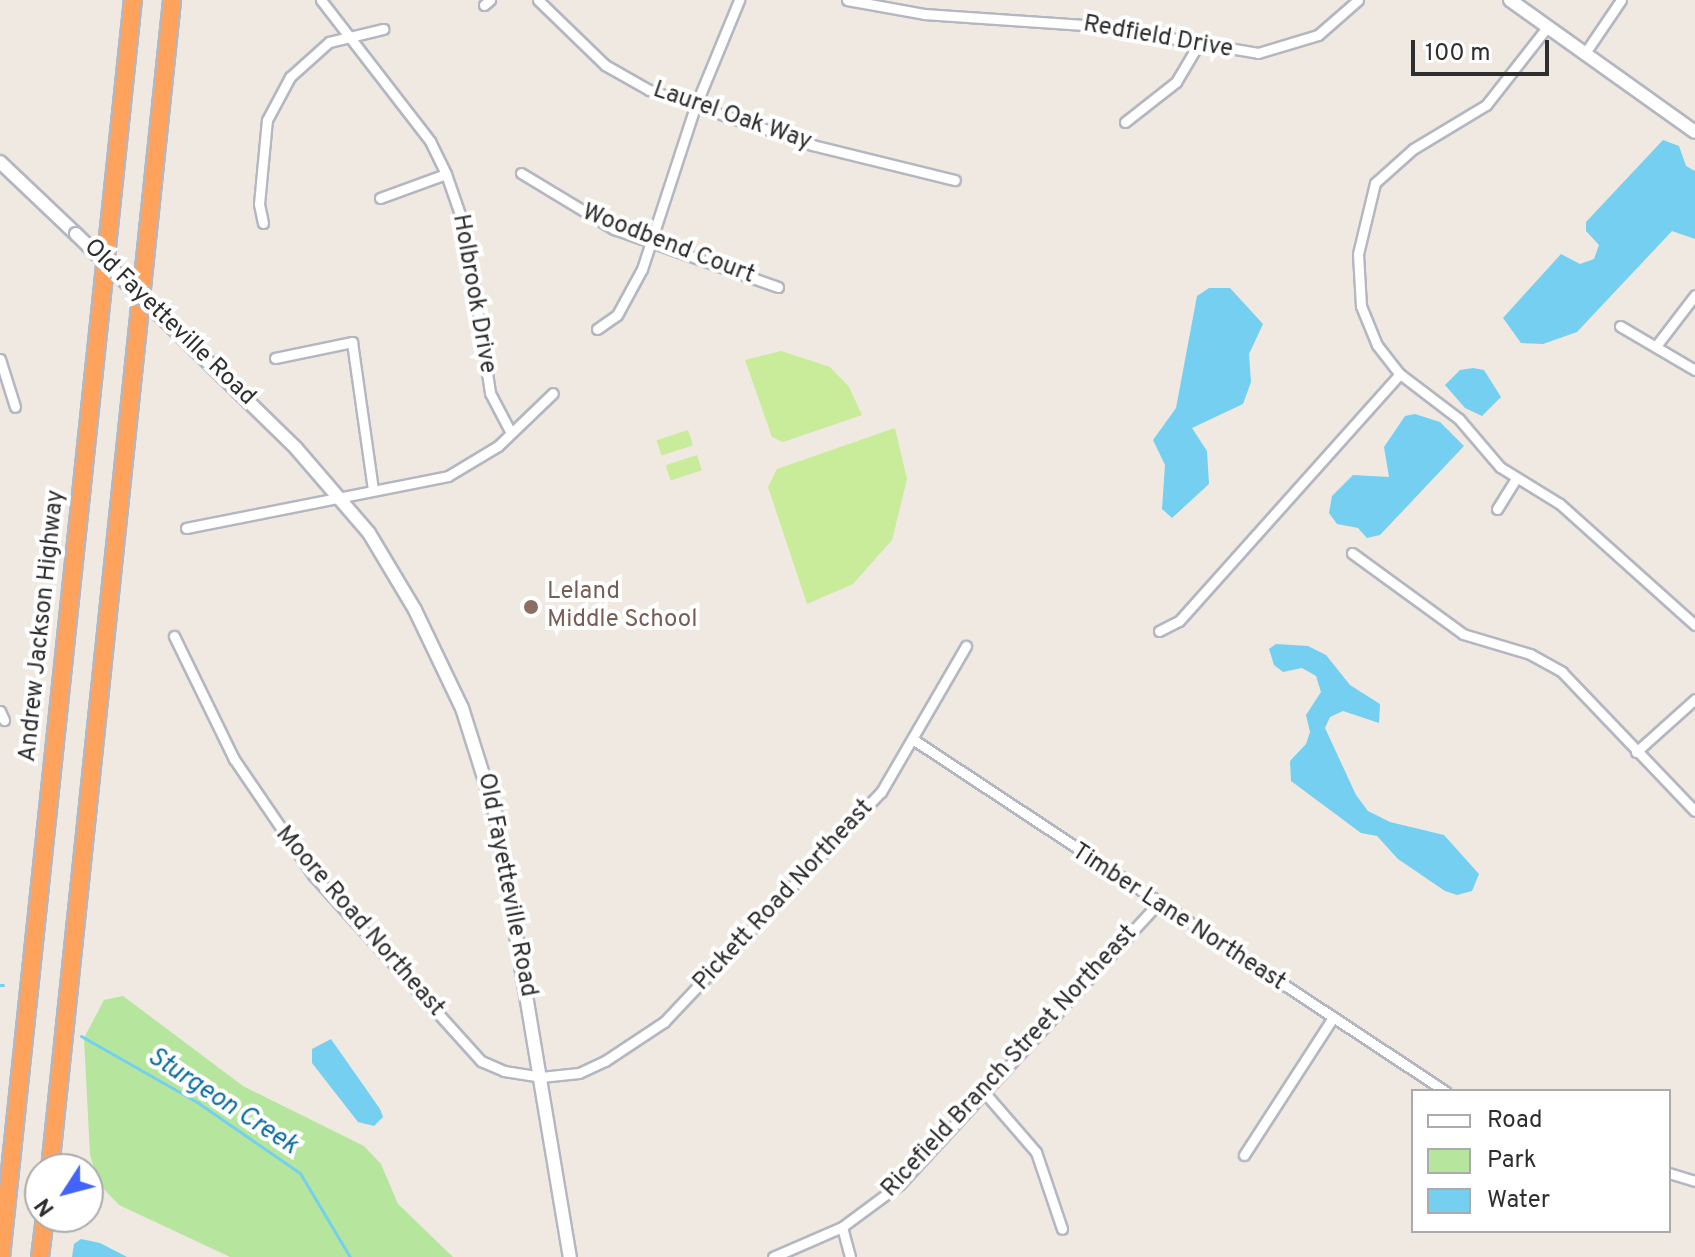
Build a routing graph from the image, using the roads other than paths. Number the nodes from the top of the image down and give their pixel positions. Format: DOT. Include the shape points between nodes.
graph roads {
  1 [pos="133,0"];
  2 [pos="172,0"];
  3 [pos="321,0"];
  4 [pos="538,0"];
  5 [pos="739,0"];
  6 [pos="847,0"];
  7 [pos="1358,0"];
  8 [pos="1510,0"];
  9 [pos="1621,0"];
  10 [pos="1548,26"];
  11 [pos="383,29"];
  12 [pos="345,36"];
  13 [pos="1198,45"];
  14 [pos="1585,53"];
  15 [pos="695,107"];
  16 [pos="1125,122"];
  17 [pos="1695,132"];
  18 [pos="0,162"];
  19 [pos="521,173"];
  20 [pos="446,174"];
  21 [pos="955,180"];
  22 [pos="380,198"];
  23 [pos="263,223"];
  24 [pos="651,243"];
  25 [pos="778,287"];
  26 [pos="1695,295"];
  27 [pos="1620,326"];
  28 [pos="597,329"];
  29 [pos="1656,346"];
  30 [pos="275,358"];
  31 [pos="0,359"];
  32 [pos="1695,370"];
  33 [pos="1400,374"];
  34 [pos="553,393"];
  35 [pos="15,407"];
  36 [pos="511,433"];
  37 [pos="1516,479"];
  38 [pos="373,490"];
  39 [pos="340,498"];
  40 [pos="1497,509"];
  41 [pos="186,528"];
  42 [pos="1352,553"];
  43 [pos="1695,625"];
  44 [pos="1159,631"];
  45 [pos="174,636"];
  46 [pos="966,646"];
  47 [pos="1695,699"];
  48 [pos="914,740"];
  49 [pos="1636,752"];
  50 [pos="1695,811"];
  51 [pos="1157,905"];
  52 [pos="1332,1019"];
  53 [pos="541,1077"];
  54 [pos="1442,1089"];
  55 [pos="984,1092"];
  56 [pos="52,1153"];
  57 [pos="1244,1155"];
  58 [pos="1671,1174"];
  59 [pos="1695,1181"];
  60 [pos="842,1227"];
  61 [pos="1062,1229"];
  62 [pos="43,1233"];
  63 [pos="1,1257"];
  64 [pos="40,1257"];
  65 [pos="570,1257"];
  66 [pos="773,1257"];
  67 [pos="850,1257"];
  1 -- 63 [label="highway, Andrew Jackson Highway"];
  2 -- 56 [label="highway"];
  3 -- 12 [label="street, Holbrook Drive"];
  4 -- 15 [label="street, Laurel Oak Way" via="613,70"];
  5 -- 15 [label="street"];
  6 -- 13 [label="street, Redfield Drive" via="924,14 1099,26"];
  7 -- 13 [label="street, Redfield Drive" via="1318,35 1281,50 1246,53"];
  8 -- 10 [label="street"];
  9 -- 14 [label="street"];
  10 -- 14 [label="street"];
  10 -- 33 [label="street" via="1494,98 1403,156 1371,190 1358,254 1359,291 1370,331"];
  11 -- 12 [label="street"];
  12 -- 20 [label="street, Holbrook Drive" via="430,141"];
  12 -- 23 [label="street" via="307,59 277,97 267,120"];
  13 -- 16 [label="street" via="1176,82"];
  14 -- 17 [label="street"];
  15 -- 21 [label="street, Laurel Oak Way" via="848,156"];
  15 -- 24 [label="street"];
  18 -- 39 [label="street, Old Fayetteville Road, bridge" via="274,425"];
  19 -- 24 [label="street, Woodbend Court" via="578,211"];
  20 -- 22 [label="street"];
  20 -- 36 [label="street, Holbrook Drive" via="465,229 490,393"];
  24 -- 25 [label="street, Woodbend Court"];
  24 -- 28 [label="street" via="623,307"];
  26 -- 29 [label="street"];
  27 -- 29 [label="street"];
  29 -- 32 [label="street"];
  30 -- 38 [label="street" via="352,342"];
  31 -- 35 [label="street"];
  33 -- 37 [label="street" via="1451,412"];
  33 -- 44 [label="street" via="1179,621"];
  34 -- 36 [label="street"];
  36 -- 38 [label="street" via="448,476"];
  37 -- 40 [label="street"];
  37 -- 43 [label="street" via="1560,504"];
  38 -- 39 [label="street"];
  39 -- 41 [label="street"];
  39 -- 53 [label="street, Old Fayetteville Road" via="369,533 415,610 480,755 499,831"];
  42 -- 49 [label="street" via="1463,634 1530,654 1562,672"];
  45 -- 53 [label="street, Moore Road Northeast" via="234,759 313,875 481,1061"];
  46 -- 48 [label="street, Pickett Road Northeast"];
  47 -- 49 [label="street"];
  48 -- 51 [label="street, Timber Lane Northeast"];
  48 -- 53 [label="street, Pickett Road Northeast" via="858,821 664,1022 592,1067"];
  49 -- 50 [label="street"];
  51 -- 52 [label="street, Timber Lane Northeast"];
  51 -- 55 [label="street, Ricefield Branch Street Northeast"];
  52 -- 54 [label="street, Timber Lane Northeast"];
  52 -- 57 [label="street"];
  53 -- 65 [label="street, Old Fayetteville Road"];
  55 -- 60 [label="street, Ricefield Branch Street Northeast" via="900,1184"];
  55 -- 61 [label="street" via="1036,1152"];
  58 -- 59 [label="street"];
  60 -- 66 [label="street, Ricefield Branch Street Northeast"];
  60 -- 67 [label="street"];
  62 -- 64 [label="highway"];
}
